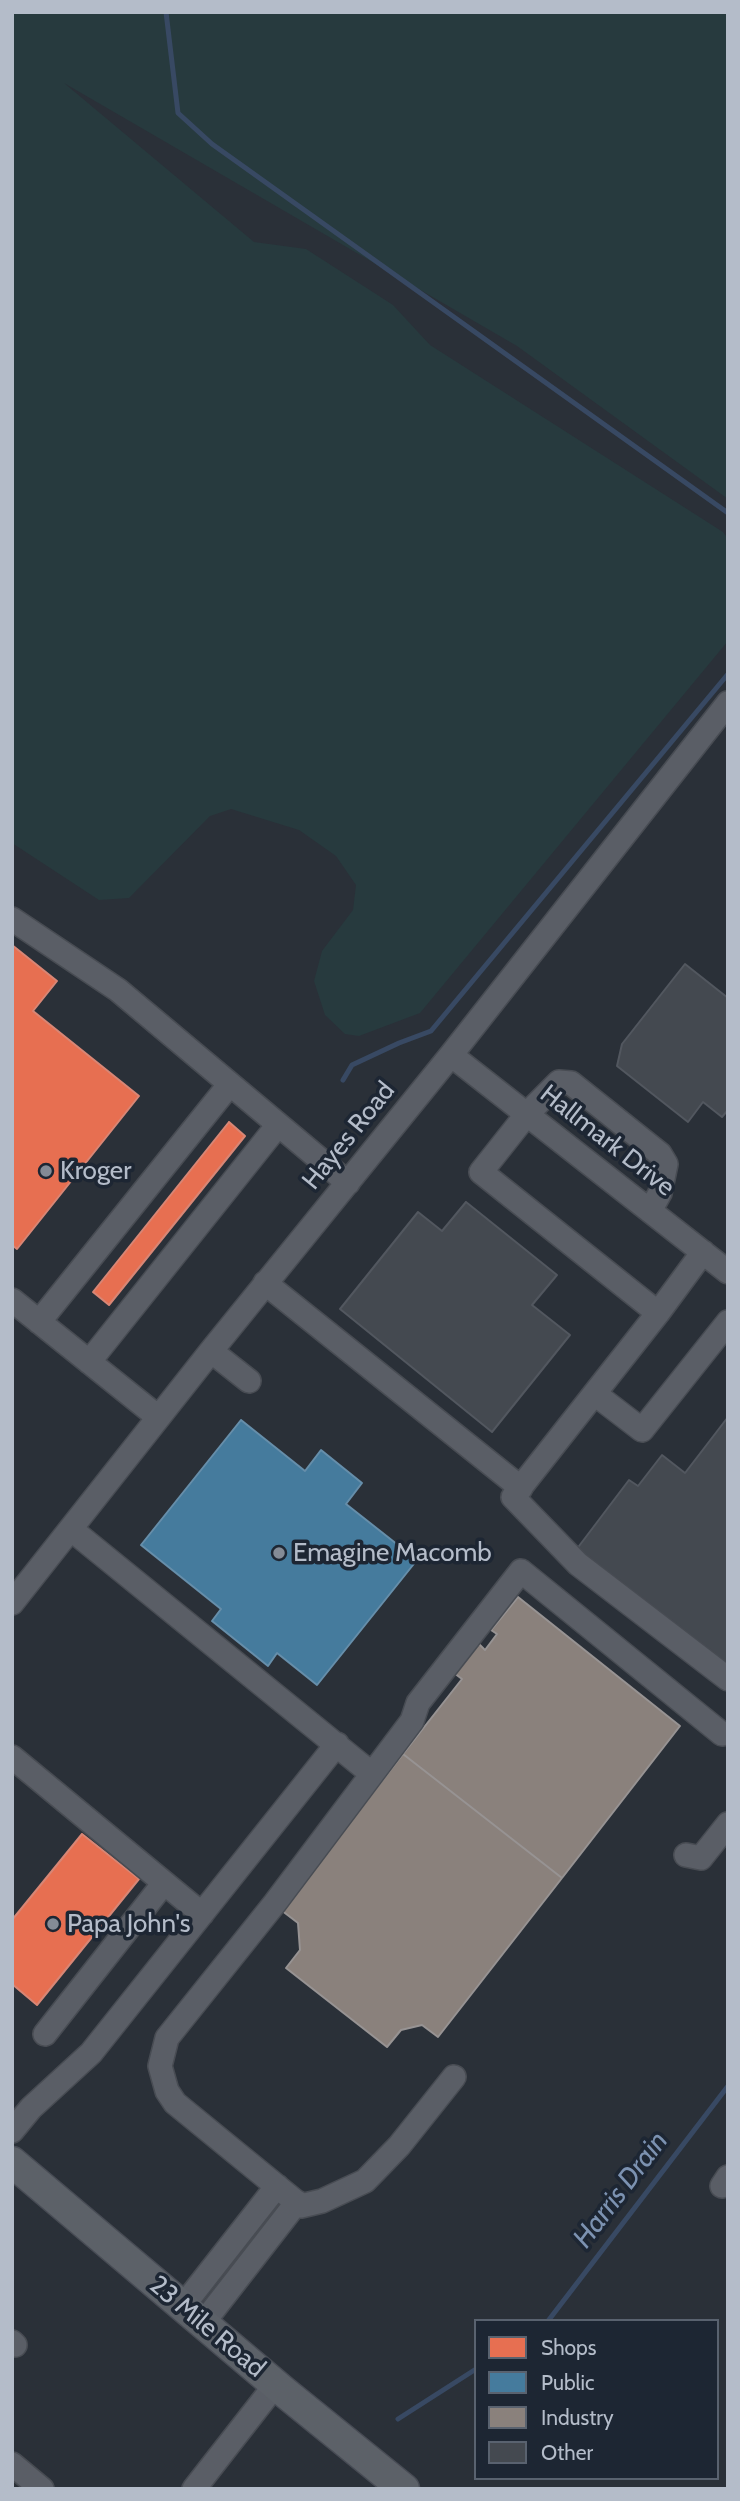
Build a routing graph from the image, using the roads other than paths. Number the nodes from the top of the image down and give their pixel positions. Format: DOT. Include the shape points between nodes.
graph roads {
  1 [pos="728,703"];
  2 [pos="12,919"];
  3 [pos="451,1055"];
  4 [pos="229,1084"];
  5 [pos="527,1114"];
  6 [pos="278,1125"];
  7 [pos="348,1183"];
  8 [pos="650,1211"];
  9 [pos="702,1252"];
  10 [pos="728,1272"];
  11 [pos="265,1283"];
  12 [pos="12,1300"];
  13 [pos="658,1313"];
  14 [pos="40,1322"];
  15 [pos="728,1322"];
  16 [pos="211,1351"];
  17 [pos="89,1362"];
  18 [pos="248,1381"];
  19 [pos="595,1394"];
  20 [pos="158,1418"];
  21 [pos="520,1488"];
  22 [pos="72,1530"];
  23 [pos="12,1603"];
  24 [pos="728,1679"];
  25 [pos="722,1734"];
  26 [pos="337,1744"];
  27 [pos="12,1757"];
  28 [pos="372,1774"];
  29 [pos="728,1824"];
  30 [pos="687,1855"];
  31 [pos="164,1883"];
  32 [pos="202,1914"];
  33 [pos="45,2034"];
  34 [pos="454,2077"];
  35 [pos="12,2131"];
  36 [pos="12,2162"];
  37 [pos="277,2186"];
  38 [pos="297,2202"];
  39 [pos="193,2315"];
  40 [pos="276,2384"];
  41 [pos="12,2463"];
  42 [pos="42,2489"];
  43 [pos="194,2489"];
  44 [pos="404,2489"];
  1 -- 3 [label="street, Hayes Road"];
  2 -- 4 [label="street" via="118,990"];
  3 -- 5 [label="street, Hallmark Drive"];
  3 -- 7 [label="street, Hayes Road"];
  4 -- 6 [label="street"];
  4 -- 14 [label="street"];
  5 -- 8 [label="street, Hallmark Drive"];
  5 -- 8 [label="street" via="559,1082 571,1083 660,1154 666,1164 660,1193"];
  5 -- 13 [label="street" via="481,1172"];
  6 -- 7 [label="street"];
  6 -- 17 [label="street"];
  7 -- 11 [label="street, Hayes Road"];
  8 -- 9 [label="street, Hallmark Drive"];
  9 -- 10 [label="street, Hallmark Drive"];
  9 -- 13 [label="street"];
  11 -- 16 [label="street, Hayes Road"];
  11 -- 21 [label="street"];
  12 -- 14 [label="street"];
  13 -- 19 [label="street"];
  14 -- 17 [label="street"];
  15 -- 19 [label="street" via="642,1430"];
  16 -- 18 [label="street"];
  16 -- 20 [label="street, Hayes Road"];
  17 -- 20 [label="street"];
  19 -- 21 [label="street"];
  20 -- 22 [label="street, Hayes Road"];
  21 -- 24 [label="street" via="513,1497 578,1564"];
  22 -- 23 [label="street, Hayes Road"];
  22 -- 26 [label="street"];
  25 -- 28 [label="street" via="521,1572 418,1703 412,1721"];
  26 -- 28 [label="street"];
  26 -- 32 [label="street"];
  27 -- 31 [label="street"];
  28 -- 37 [label="street" via="167,2038 162,2053 162,2079 175,2103"];
  29 -- 30 [label="street" via="701,1857"];
  31 -- 32 [label="street"];
  31 -- 33 [label="street"];
  32 -- 35 [label="street" via="91,2053"];
  34 -- 38 [label="street" via="365,2181 322,2202 301,2206"];
  36 -- 39 [label="main road, 23 Mile Road"];
  37 -- 38 [label="street"];
  37 -- 39 [label="street"];
  38 -- 39 [label="street"];
  39 -- 40 [label="main road, 23 Mile Road"];
  40 -- 43 [label="street"];
  40 -- 44 [label="main road, 23 Mile Road"];
  41 -- 42 [label="street"];
}
